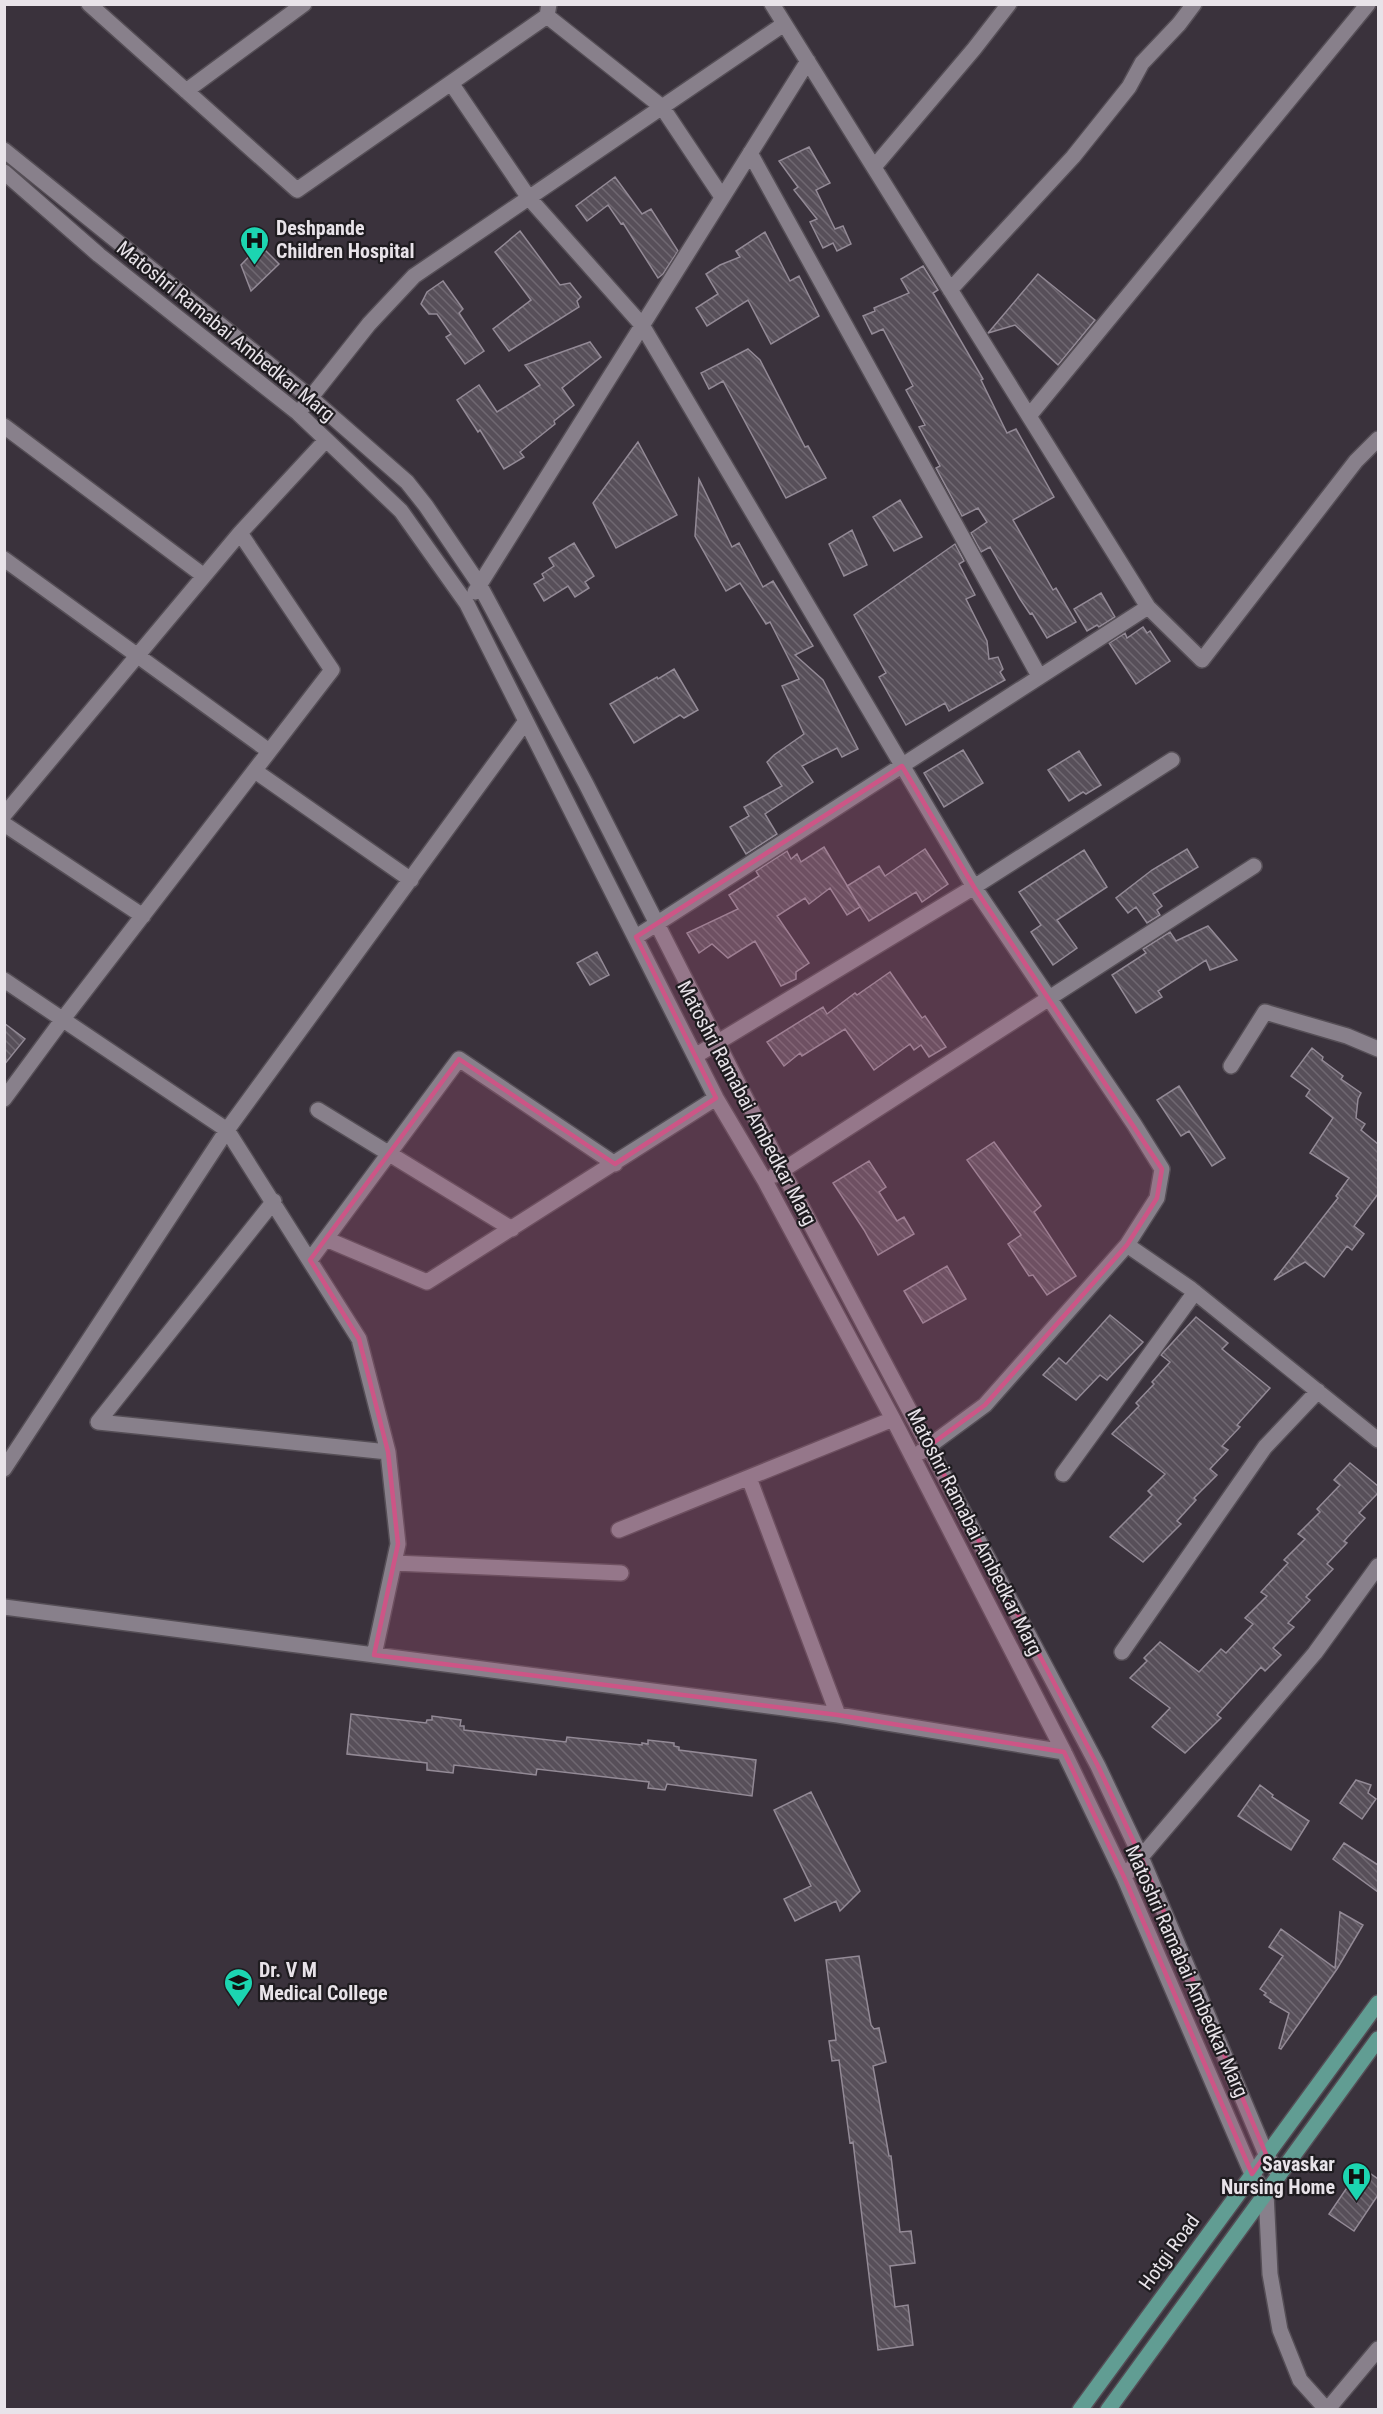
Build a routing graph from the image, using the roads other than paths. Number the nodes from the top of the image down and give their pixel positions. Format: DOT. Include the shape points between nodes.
graph roads {
  1 [pos="89,4"];
  2 [pos="303,4"];
  3 [pos="772,4"];
  4 [pos="1009,4"];
  5 [pos="1194,4"];
  6 [pos="1368,4"];
  7 [pos="548,10"];
  8 [pos="784,24"];
  9 [pos="808,61"];
  10 [pos="451,83"];
  11 [pos="186,91"];
  12 [pos="662,107"];
  13 [pos="4,150"];
  14 [pos="750,153"];
  15 [pos="874,167"];
  16 [pos="4,172"];
  17 [pos="722,197"];
  18 [pos="529,198"];
  19 [pos="950,290"];
  20 [pos="642,325"];
  21 [pos="311,398"];
  22 [pos="298,413"];
  23 [pos="1029,416"];
  24 [pos="4,426"];
  25 [pos="1378,439"];
  26 [pos="326,440"];
  27 [pos="240,533"];
  28 [pos="4,559"];
  29 [pos="204,576"];
  30 [pos="479,584"];
  31 [pos="467,604"];
  32 [pos="1148,606"];
  33 [pos="138,656"];
  34 [pos="1039,676"];
  35 [pos="526,721"];
  36 [pos="269,752"];
  37 [pos="1172,760"];
  38 [pos="902,766"];
  39 [pos="255,771"];
  40 [pos="4,815"];
  41 [pos="4,824"];
  42 [pos="1254,866"];
  43 [pos="411,880"];
  44 [pos="974,887"];
  45 [pos="143,916"];
  46 [pos="657,924"];
  47 [pos="636,937"];
  48 [pos="4,980"];
  49 [pos="1048,997"];
  50 [pos="63,1019"];
  51 [pos="717,1044"];
  52 [pos="1378,1049"];
  53 [pos="695,1056"];
  54 [pos="1231,1066"];
  55 [pos="716,1098"];
  56 [pos="4,1099"];
  57 [pos="318,1110"];
  58 [pos="227,1130"];
  59 [pos="389,1154"];
  60 [pos="615,1164"];
  61 [pos="782,1170"];
  62 [pos="765,1181"];
  63 [pos="274,1201"];
  64 [pos="512,1229"];
  65 [pos="326,1239"];
  66 [pos="1127,1245"];
  67 [pos="310,1260"];
  68 [pos="1195,1292"];
  69 [pos="1318,1391"];
  70 [pos="893,1419"];
  71 [pos="1378,1440"];
  72 [pos="930,1446"];
  73 [pos="388,1452"];
  74 [pos="913,1458"];
  75 [pos="4,1469"];
  76 [pos="1063,1474"];
  77 [pos="749,1478"];
  78 [pos="619,1530"];
  79 [pos="394,1563"];
  80 [pos="1378,1566"];
  81 [pos="621,1573"];
  82 [pos="4,1607"];
  83 [pos="1122,1652"];
  84 [pos="374,1655"];
  85 [pos="838,1715"];
  86 [pos="1064,1752"];
  87 [pos="1141,1857"];
  88 [pos="1124,1877"];
  89 [pos="1378,2003"];
  90 [pos="1378,2039"];
  91 [pos="1266,2154"];
  92 [pos="1252,2174"];
  93 [pos="1279,2175"];
  94 [pos="1266,2193"];
  95 [pos="1378,2349"];
  96 [pos="1080,2409"];
  97 [pos="1108,2409"];
  98 [pos="1327,2409"];
  1 -- 11 [label="street"];
  2 -- 11 [label="street"];
  3 -- 8 [label="street"];
  4 -- 15 [label="street"];
  5 -- 19 [label="street" via="1142,63 1129,87 1073,157"];
  6 -- 23 [label="street"];
  7 -- 10 [label="street"];
  7 -- 12 [label="street"];
  8 -- 9 [label="street"];
  8 -- 12 [label="street"];
  9 -- 14 [label="street"];
  9 -- 15 [label="street"];
  10 -- 11 [label="street" via="297,190"];
  10 -- 18 [label="street"];
  12 -- 17 [label="street"];
  12 -- 18 [label="street"];
  13 -- 21 [label="street"];
  14 -- 17 [label="street"];
  14 -- 34 [label="street"];
  15 -- 19 [label="street"];
  16 -- 22 [label="street, Matoshri Ramabai Ambedkar Marg" via="99,255"];
  17 -- 20 [label="street"];
  18 -- 20 [label="street"];
  18 -- 21 [label="street" via="414,276 369,324"];
  19 -- 23 [label="street"];
  20 -- 30 [label="street"];
  20 -- 38 [label="street"];
  21 -- 22 [label="street"];
  21 -- 30 [label="street" via="407,482"];
  22 -- 26 [label="street, Matoshri Ramabai Ambedkar Marg"];
  23 -- 32 [label="street"];
  24 -- 29 [label="street"];
  25 -- 32 [label="street" via="1356,461 1202,660"];
  26 -- 27 [label="street"];
  26 -- 31 [label="street, Matoshri Ramabai Ambedkar Marg" via="401,511"];
  27 -- 29 [label="street"];
  27 -- 36 [label="street" via="332,670"];
  28 -- 33 [label="street"];
  29 -- 33 [label="street"];
  30 -- 31 [label="street"];
  30 -- 46 [label="street"];
  31 -- 35 [label="street, Matoshri Ramabai Ambedkar Marg"];
  32 -- 34 [label="street"];
  33 -- 36 [label="street"];
  33 -- 40 [label="street"];
  34 -- 38 [label="street"];
  35 -- 43 [label="street"];
  35 -- 47 [label="street, Matoshri Ramabai Ambedkar Marg"];
  36 -- 39 [label="street"];
  37 -- 44 [label="street"];
  38 -- 44 [label="street"];
  38 -- 46 [label="street"];
  39 -- 43 [label="street"];
  39 -- 45 [label="street"];
  41 -- 45 [label="street"];
  42 -- 49 [label="street"];
  43 -- 58 [label="street"];
  44 -- 49 [label="street"];
  44 -- 51 [label="street"];
  45 -- 50 [label="street"];
  46 -- 47 [label="street"];
  46 -- 51 [label="street"];
  47 -- 53 [label="street, Matoshri Ramabai Ambedkar Marg"];
  48 -- 50 [label="street"];
  49 -- 61 [label="street"];
  49 -- 66 [label="street" via="1162,1169 1157,1198"];
  50 -- 56 [label="street"];
  50 -- 58 [label="street"];
  51 -- 53 [label="street"];
  51 -- 61 [label="street"];
  52 -- 54 [label="street" via="1265,1012"];
  53 -- 55 [label="street, Matoshri Ramabai Ambedkar Marg"];
  55 -- 60 [label="street"];
  55 -- 62 [label="street, Matoshri Ramabai Ambedkar Marg"];
  57 -- 59 [label="street"];
  58 -- 63 [label="street"];
  58 -- 75 [label="street"];
  59 -- 60 [label="street" via="459,1059"];
  59 -- 64 [label="street"];
  59 -- 65 [label="street"];
  60 -- 64 [label="street"];
  61 -- 62 [label="street"];
  61 -- 72 [label="street"];
  62 -- 70 [label="street, Matoshri Ramabai Ambedkar Marg"];
  63 -- 67 [label="street"];
  63 -- 73 [label="street" via="98,1422"];
  64 -- 65 [label="street" via="428,1282"];
  65 -- 67 [label="street"];
  66 -- 68 [label="street"];
  66 -- 72 [label="street" via="985,1405"];
  67 -- 73 [label="street" via="359,1339"];
  68 -- 69 [label="street"];
  68 -- 76 [label="street"];
  69 -- 71 [label="street"];
  69 -- 83 [label="street" via="1265,1447"];
  70 -- 74 [label="street, Matoshri Ramabai Ambedkar Marg"];
  70 -- 77 [label="street"];
  72 -- 74 [label="street"];
  72 -- 87 [label="street" via="1098,1766"];
  73 -- 79 [label="street" via="398,1544"];
  74 -- 86 [label="street, Matoshri Ramabai Ambedkar Marg"];
  77 -- 78 [label="street"];
  77 -- 85 [label="street"];
  79 -- 81 [label="street"];
  79 -- 84 [label="street"];
  80 -- 87 [label="street" via="1315,1653"];
  82 -- 84 [label="street"];
  84 -- 85 [label="street"];
  85 -- 86 [label="street"];
  86 -- 88 [label="street, Matoshri Ramabai Ambedkar Marg"];
  87 -- 88 [label="street"];
  87 -- 91 [label="street"];
  88 -- 92 [label="street, Matoshri Ramabai Ambedkar Marg"];
  89 -- 91 [label="main road, Hotgi Road"];
  90 -- 93 [label="main road"];
  91 -- 92 [label="main road, Hotgi Road"];
  91 -- 93 [label="street"];
  92 -- 94 [label="street, Matoshri Ramabai Ambedkar Marg"];
  92 -- 96 [label="main road, Hotgi Road"];
  93 -- 94 [label="main road"];
  94 -- 97 [label="main road"];
  94 -- 98 [label="street" via="1270,2274 1280,2330 1300,2380"];
  95 -- 98 [label="street"];
}
